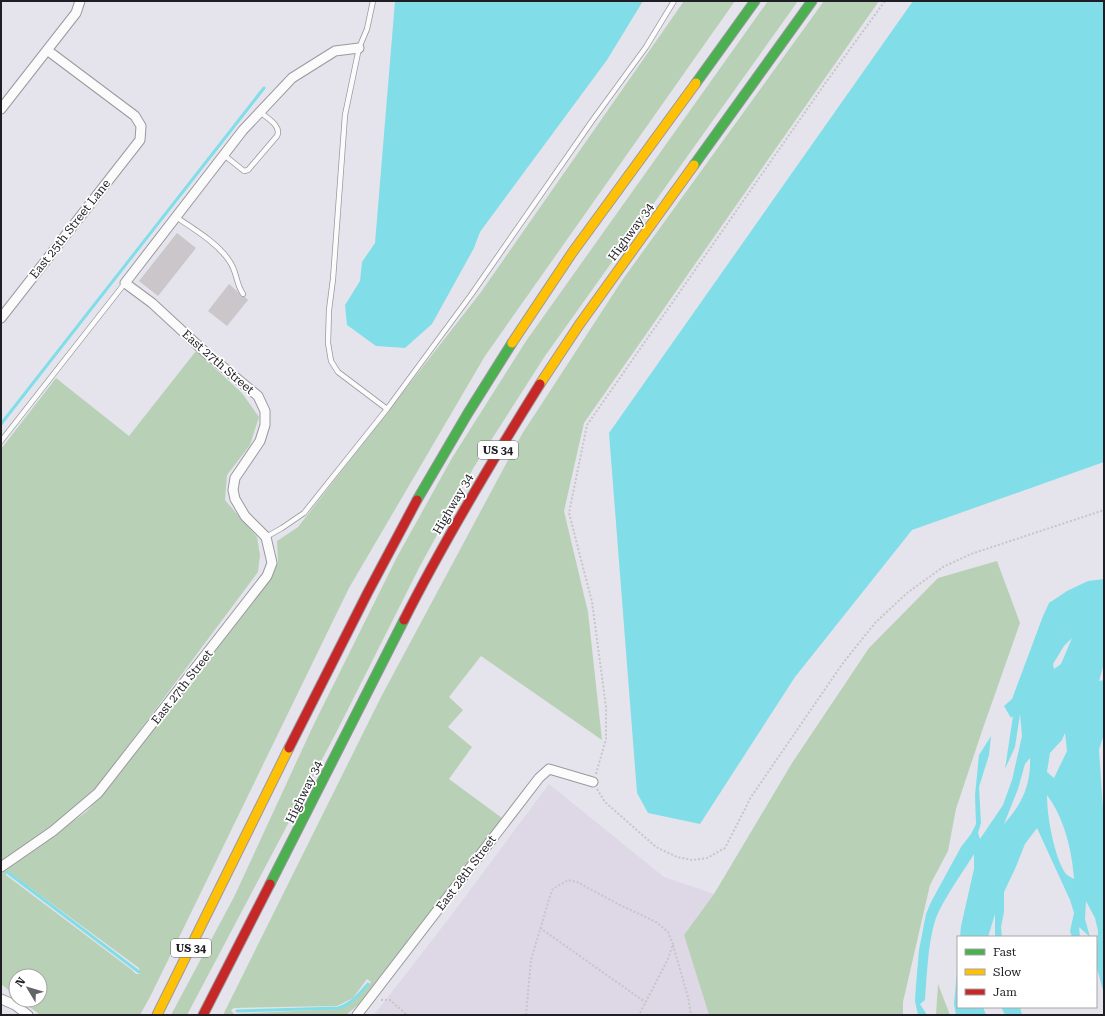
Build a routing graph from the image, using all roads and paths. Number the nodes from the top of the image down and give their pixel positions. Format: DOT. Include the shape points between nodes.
graph roads {
  1 [pos="80,1"];
  2 [pos="373,1"];
  3 [pos="674,1"];
  4 [pos="755,1"];
  5 [pos="812,1"];
  6 [pos="885,1"];
  7 [pos="359,48"];
  8 [pos="46,50"];
  9 [pos="1,109"];
  10 [pos="260,112"];
  11 [pos="224,155"];
  12 [pos="176,216"];
  13 [pos="124,283"];
  14 [pos="243,294"];
  15 [pos="1,318"];
  16 [pos="387,409"];
  17 [pos="1,441"];
  18 [pos="1104,510"];
  19 [pos="266,537"];
  20 [pos="593,782"];
  21 [pos="1,867"];
  22 [pos="540,928"];
  23 [pos="673,944"];
  24 [pos="1,999"];
  25 [pos="370,999"];
  26 [pos="645,1002"];
  27 [pos="163,1004"];
  28 [pos="28,1015"];
  29 [pos="153,1015"];
  30 [pos="157,1015"];
  31 [pos="203,1015"];
  32 [pos="357,1015"];
  33 [pos="407,1015"];
  34 [pos="526,1015"];
  35 [pos="639,1015"];
  36 [pos="691,1015"];
  1 -- 8 [label="street" via="76,13"];
  2 -- 7 [label="lane" via="367,29"];
  3 -- 16 [label="lane" via="646,47"];
  4 -- 27 [label="highway, US 34" via="568,260 502,358 420,494 296,734"];
  5 -- 31 [label="highway, Highway 34 / US 34" via="579,325 488,467 430,568"];
  6 -- 20 [label="path" via="588,425 568,513 592,602 606,707 606,739"];
  7 -- 10 [label="street" via="336,51 292,78"];
  7 -- 16 [label="lane" via="345,115 328,343 332,361 338,372"];
  8 -- 9 [label="street"];
  8 -- 15 [label="street, East 25th Street Lane" via="135,116 141,126 140,140"];
  10 -- 11 [label="street"];
  10 -- 11 [label="lane" via="278,128 279,132 272,142 248,170 244,171"];
  11 -- 12 [label="street"];
  12 -- 13 [label="street"];
  12 -- 14 [label="lane" via="226,256 233,267 238,288"];
  13 -- 17 [label="lane"];
  13 -- 19 [label="street, East 27th Street" via="152,303 258,396 265,411 265,425 260,442 235,478 233,490 235,500 244,516"];
  16 -- 19 [label="lane" via="304,513"];
  18 -- 20 [label="path" via="971,554 944,568 907,593 875,623 843,663 751,797 725,848 707,858 692,860 677,857 656,847 605,802"];
  19 -- 21 [label="street, East 27th Street" via="272,563 267,576 98,793 53,831"];
  20 -- 25 [label="street, East 28th Street" via="549,769 538,778"];
  22 -- 23 [label="path" via="553,889 568,880 577,882 656,922 668,932"];
  22 -- 26 [label="path"];
  22 -- 34 [label="path" via="531,960"];
  23 -- 26 [label="path" via="668,959"];
  23 -- 36 [label="path"];
  24 -- 28 [label="street"];
  25 -- 32 [label="street, East 28th Street"];
  25 -- 33 [label="path" via="390,1000"];
  26 -- 35 [label="path"];
  27 -- 29 [label="highway"];
  27 -- 30 [label="highway, US 34"];
}
